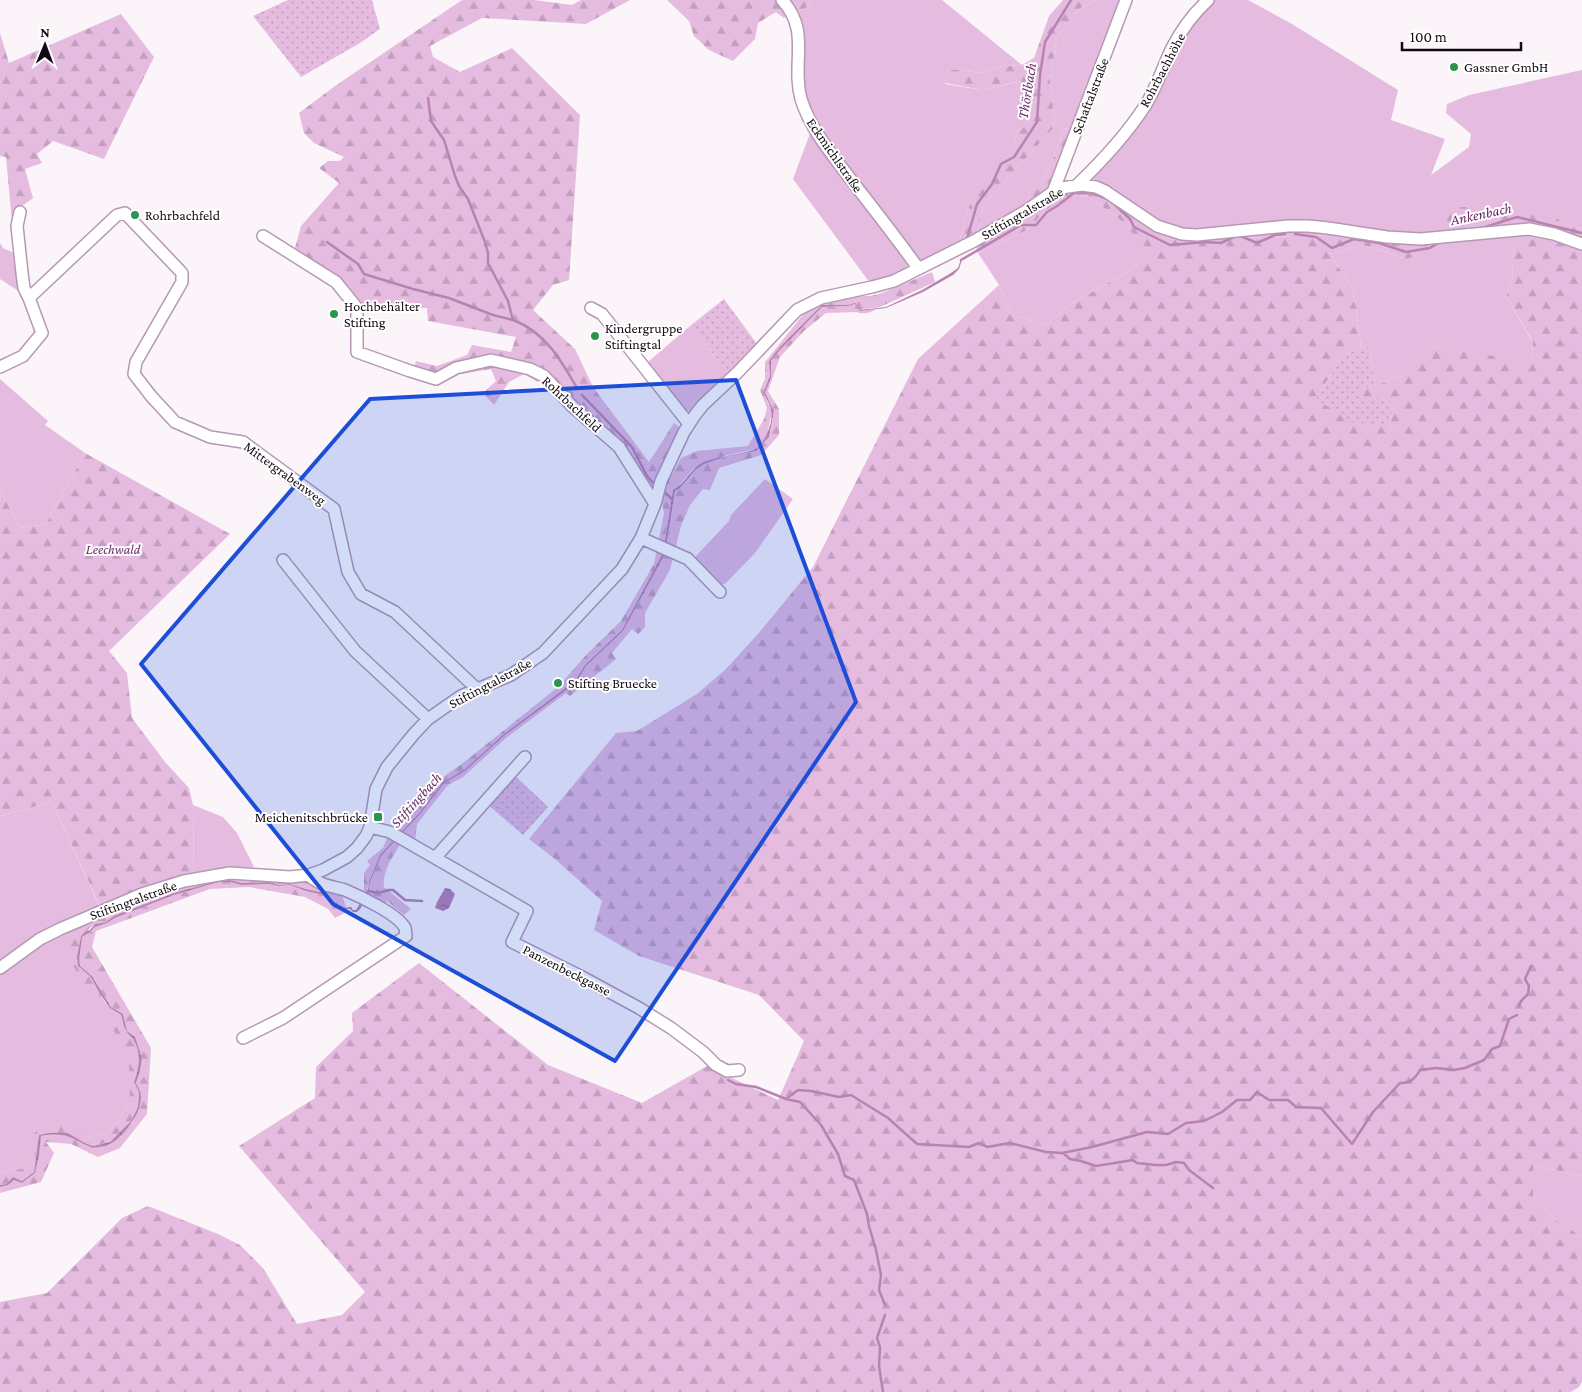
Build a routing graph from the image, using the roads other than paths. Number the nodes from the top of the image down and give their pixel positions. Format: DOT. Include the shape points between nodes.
graph roads {
  1 [pos="782,0"];
  2 [pos="1126,0"];
  3 [pos="1208,0"];
  4 [pos="1077,185"];
  5 [pos="1053,192"];
  6 [pos="20,212"];
  7 [pos="263,236"];
  8 [pos="1582,244"];
  9 [pos="918,268"];
  10 [pos="29,298"];
  11 [pos="591,308"];
  12 [pos="0,366"];
  13 [pos="689,424"];
  14 [pos="654,504"];
  15 [pos="641,538"];
  16 [pos="283,560"];
  17 [pos="720,592"];
  18 [pos="477,690"];
  19 [pos="428,719"];
  20 [pos="525,757"];
  21 [pos="370,827"];
  22 [pos="435,858"];
  23 [pos="309,875"];
  24 [pos="0,968"];
  25 [pos="243,1038"];
  26 [pos="740,1070"];
  1 -- 9 [label="street, Eckmichlstraße" via="796,22 799,35 798,79 806,114 831,153"];
  2 -- 5 [label="street, Schaftalstraße"];
  3 -- 4 [label="street, Rohrbachhöhe" via="1195,12 1173,46 1145,106 1114,148"];
  4 -- 5 [label="street, Stiftingtalstraße"];
  4 -- 8 [label="street, Stiftingtalstraße" via="1096,187 1118,198 1157,226 1182,234 1308,226 1420,239 1529,229"];
  5 -- 9 [label="street, Stiftingtalstraße" via="1026,212"];
  6 -- 10 [label="street" via="22,273"];
  7 -- 14 [label="street, Rohrbachfeld" via="336,282 358,308 357,352 436,379 456,368 491,360 530,369 544,376 572,406 619,447"];
  9 -- 13 [label="street, Stiftingtalstraße" via="894,281 821,298 797,310 703,405"];
  10 -- 12 [label="street" via="42,333 23,356"];
  10 -- 18 [label="street, Mittergrabenweg" via="117,215 125,213 182,273 182,282 136,362 134,374 176,422 210,437 243,442 334,509 348,572 361,594 396,612"];
  11 -- 13 [label="street" via="602,314"];
  13 -- 14 [label="street, Stiftingtalstraße" via="661,481"];
  14 -- 15 [label="street, Stiftingtalstraße"];
  15 -- 17 [label="street" via="688,559"];
  15 -- 18 [label="street, Stiftingtalstraße" via="613,580 543,653 511,675"];
  16 -- 19 [label="street" via="355,651"];
  18 -- 19 [label="street, Stiftingtalstraße" via="448,704"];
  19 -- 21 [label="street, Stiftingtalstraße" via="385,772 376,789"];
  20 -- 22 [label="street"];
  21 -- 22 [label="street, Panzenbeckgasse" via="390,832"];
  21 -- 23 [label="street, Stiftingtalstraße" via="362,843 347,856"];
  22 -- 26 [label="street, Panzenbeckgasse" via="527,911 512,942 639,1008 703,1052 716,1065 727,1071"];
  23 -- 24 [label="street, Stiftingtalstraße" via="230,873 167,885 60,929 40,939"];
  23 -- 25 [label="street" via="316,882 366,899 393,916 404,928 406,936 283,1018"];
}
